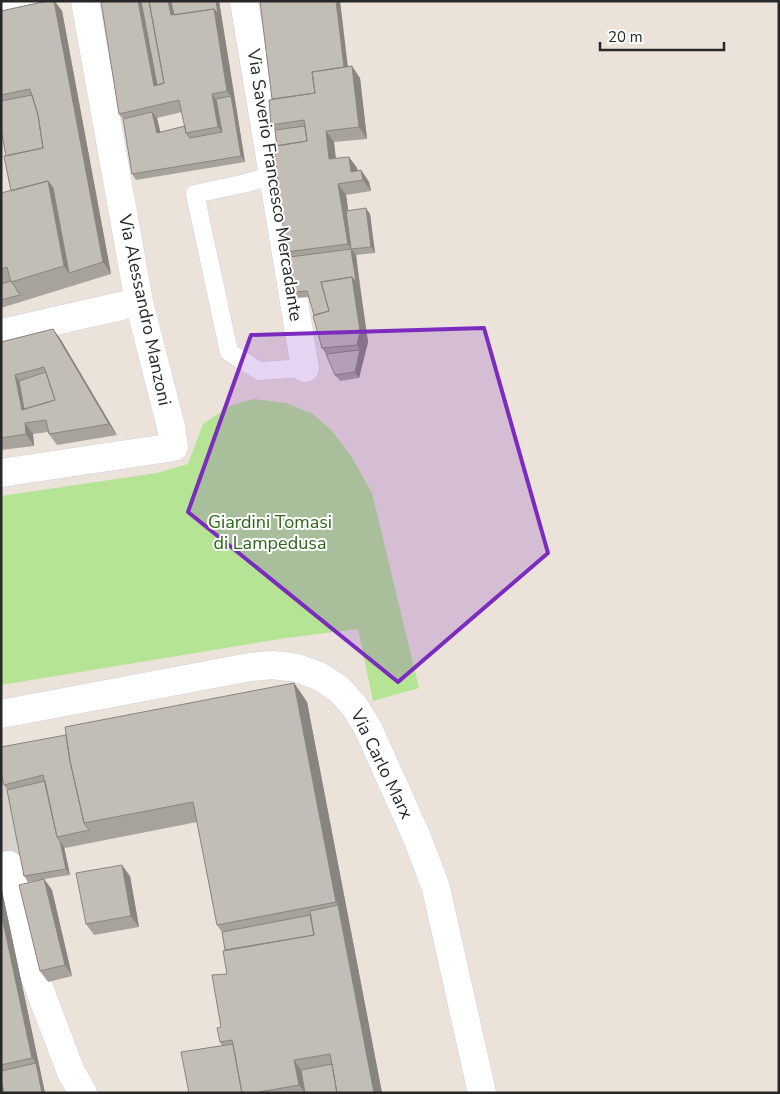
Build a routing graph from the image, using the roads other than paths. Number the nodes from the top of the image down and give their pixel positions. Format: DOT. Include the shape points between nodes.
graph roads {
  1 [pos="41,1"];
  2 [pos="85,1"];
  3 [pos="244,1"];
  4 [pos="1,10"];
  5 [pos="274,175"];
  6 [pos="139,302"];
  7 [pos="1,333"];
  8 [pos="305,368"];
  9 [pos="1,473"];
  10 [pos="1,714"];
  11 [pos="5,866"];
  12 [pos="83,1093"];
  13 [pos="482,1093"];
  1 -- 4 [label="street"];
  2 -- 6 [label="street, Via Alessandro Manzoni"];
  3 -- 5 [label="street, Via Saverio Francesco Mercadante"];
  5 -- 8 [label="street, Via Saverio Francesco Mercadante"];
  5 -- 8 [label="lane" via="194,194 229,352 259,371"];
  6 -- 7 [label="street"];
  6 -- 9 [label="street, Via Alessandro Manzoni" via="174,447"];
  10 -- 13 [label="street, Via Carlo Marx" via="273,665 319,676 339,689 356,707 368,728 436,888"];
  11 -- 12 [label="street" via="33,972 71,1072"];
}
